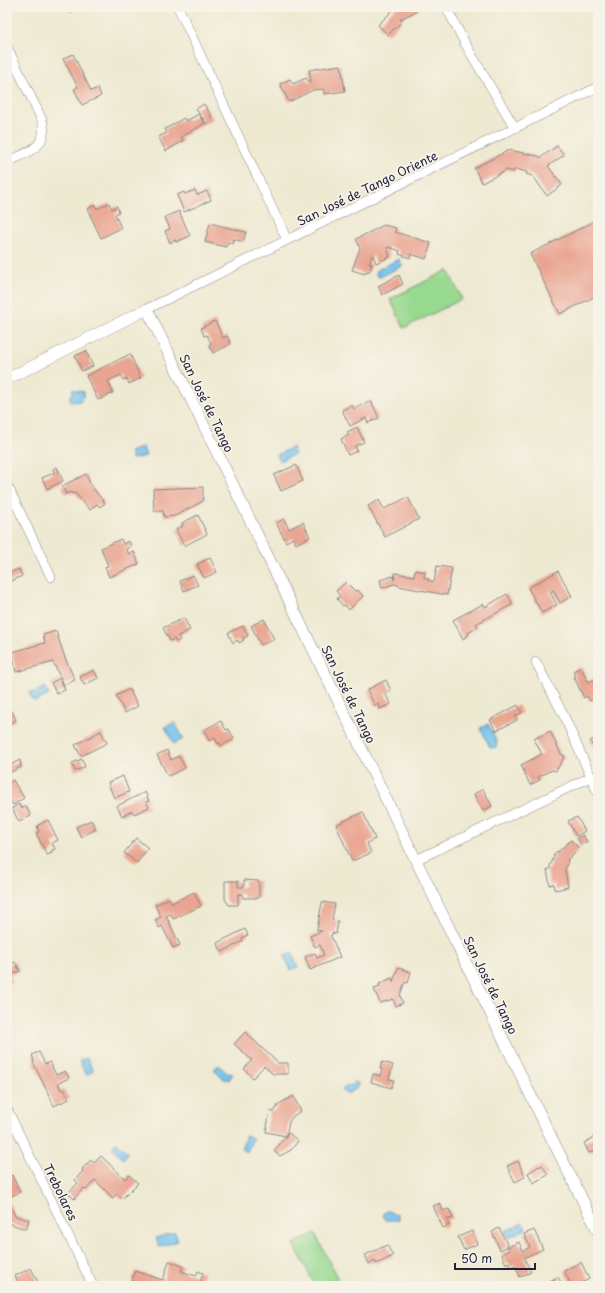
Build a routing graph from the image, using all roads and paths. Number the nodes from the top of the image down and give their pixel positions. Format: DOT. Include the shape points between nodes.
graph roads {
  1 [pos="178,7"];
  2 [pos="446,7"];
  3 [pos="7,47"];
  4 [pos="598,87"];
  5 [pos="515,128"];
  6 [pos="7,162"];
  7 [pos="287,240"];
  8 [pos="147,309"];
  9 [pos="7,379"];
  10 [pos="7,485"];
  11 [pos="50,577"];
  12 [pos="536,662"];
  13 [pos="591,777"];
  14 [pos="598,793"];
  15 [pos="416,860"];
  16 [pos="7,1109"];
  17 [pos="598,1231"];
  18 [pos="93,1286"];
  1 -- 7 [label="street"];
  2 -- 5 [label="street"];
  3 -- 6 [label="street" via="42,120 44,131 41,142 34,149"];
  4 -- 5 [label="street, San José de Tango Oriente"];
  5 -- 7 [label="street, San José de Tango Oriente"];
  7 -- 8 [label="street, San José de Tango Oriente"];
  8 -- 9 [label="street"];
  8 -- 15 [label="street, San José de Tango"];
  10 -- 11 [label="street"];
  12 -- 13 [label="street"];
  13 -- 14 [label="street"];
  13 -- 15 [label="street"];
  15 -- 17 [label="street, San José de Tango"];
  16 -- 18 [label="street, Trebolares"];
}
